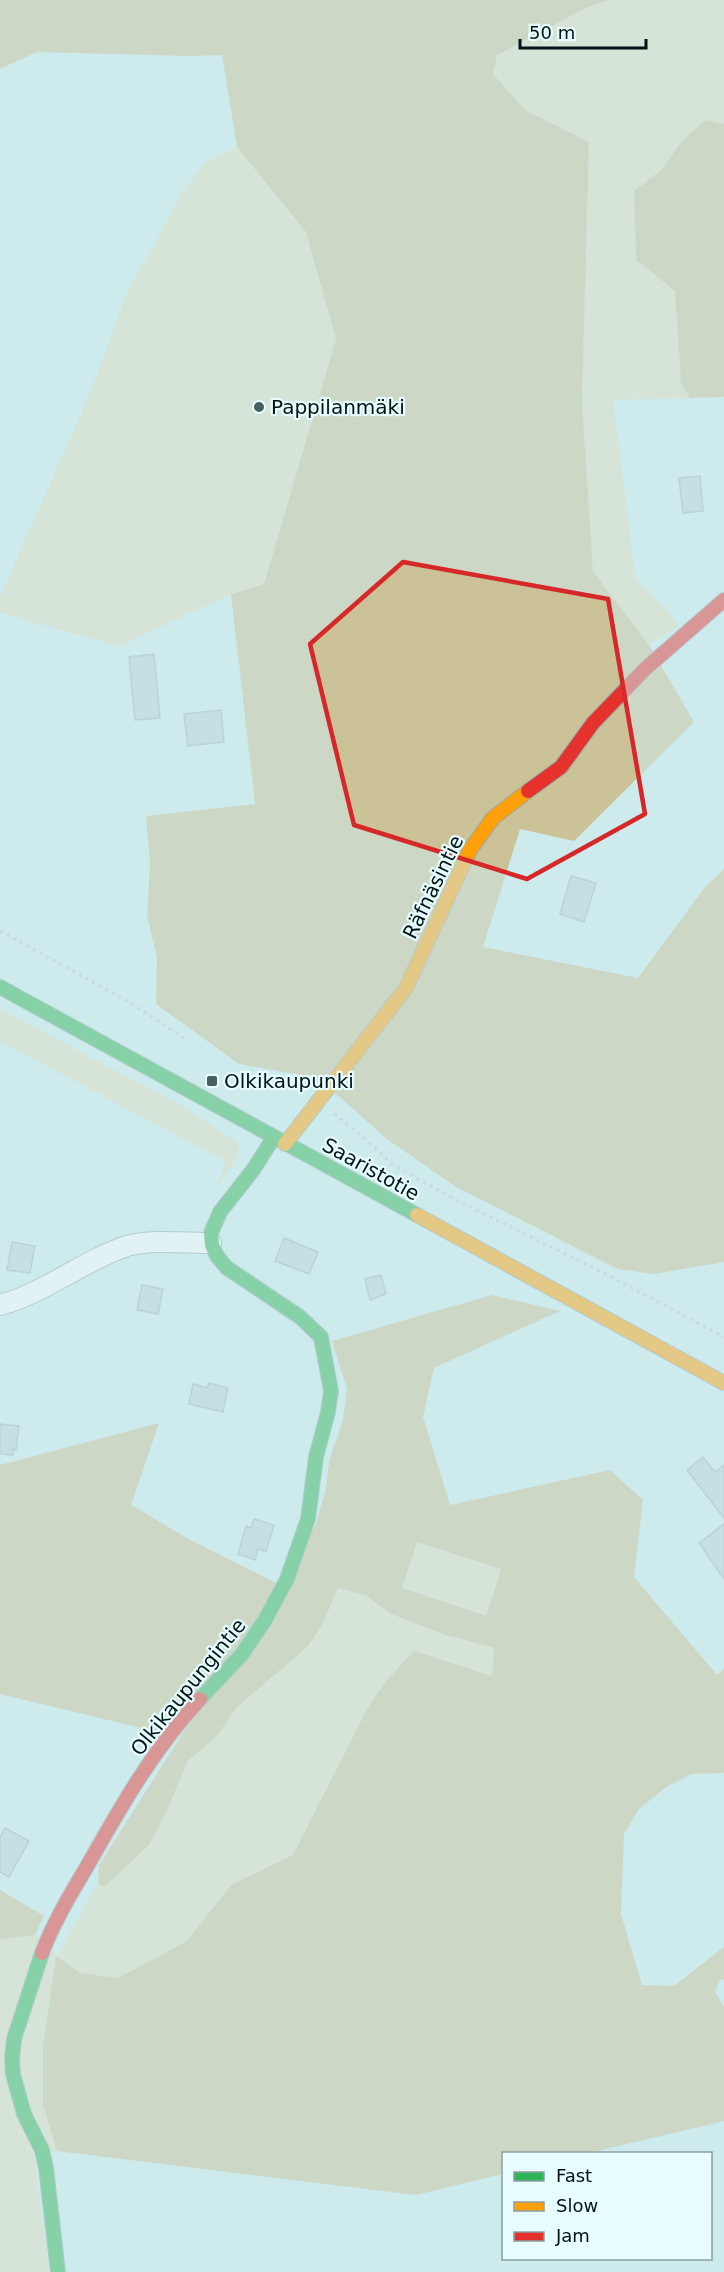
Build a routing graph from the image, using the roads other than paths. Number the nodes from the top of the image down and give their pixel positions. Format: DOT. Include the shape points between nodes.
graph roads {
  1 [pos="724,600"];
  2 [pos="0,987"];
  3 [pos="280,1141"];
  4 [pos="211,1243"];
  5 [pos="0,1305"];
  6 [pos="724,1383"];
  7 [pos="58,2272"];
  1 -- 3 [label="street, Räfnäsintie" via="637,676 593,723 561,767 493,818 471,850 406,988 319,1101"];
  2 -- 3 [label="street, Saaristotie"];
  3 -- 4 [label="street" via="217,1214"];
  3 -- 6 [label="street, Saaristotie"];
  4 -- 5 [label="street" via="129,1246"];
  4 -- 7 [label="street, Olkikaupungintie" via="216,1259 300,1317 321,1337 331,1391 328,1412 316,1457 308,1520 286,1579 242,1654 184,1716 122,1805 46,1943 21,2015 13,2049 13,2074 24,2114 42,2150"];
}
